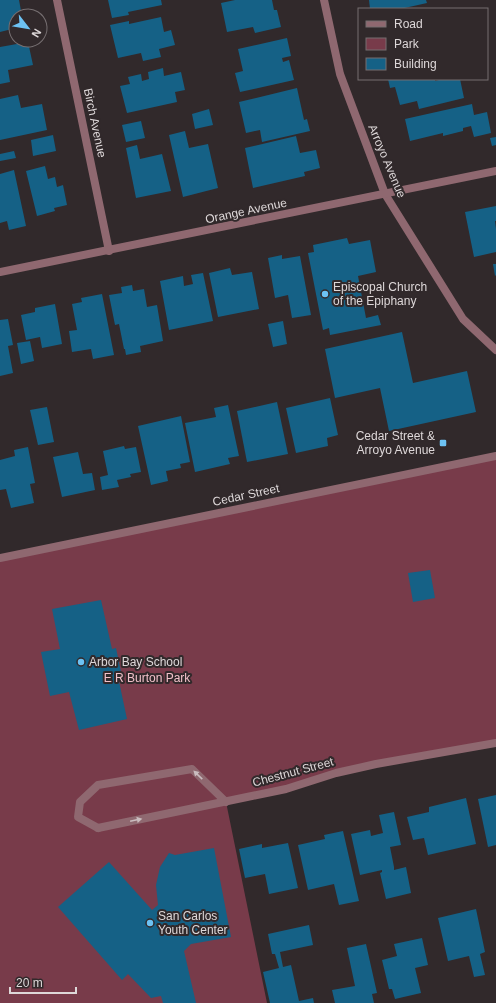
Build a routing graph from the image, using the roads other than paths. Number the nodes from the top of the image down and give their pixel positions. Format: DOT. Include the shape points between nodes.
graph roads {
  1 [pos="57,0"];
  2 [pos="324,0"];
  3 [pos="496,172"];
  4 [pos="385,194"];
  5 [pos="109,251"];
  6 [pos="0,272"];
  7 [pos="496,350"];
  8 [pos="496,456"];
  9 [pos="0,558"];
  10 [pos="496,743"];
  11 [pos="226,802"];
  1 -- 5 [label="street, Birch Avenue"];
  2 -- 4 [label="street, Arroyo Avenue" via="340,74"];
  3 -- 4 [label="street, Orange Avenue"];
  4 -- 5 [label="street, Orange Avenue"];
  4 -- 7 [label="street, Arroyo Avenue" via="463,319"];
  5 -- 6 [label="street, Orange Avenue"];
  8 -- 9 [label="street, Cedar Street"];
  10 -- 11 [label="street, Chestnut Street" via="376,764"];
  11 -- 11 [label="street, Chestnut Street, one-way" via="192,769 98,785 80,802 78,817 98,828"];
}
